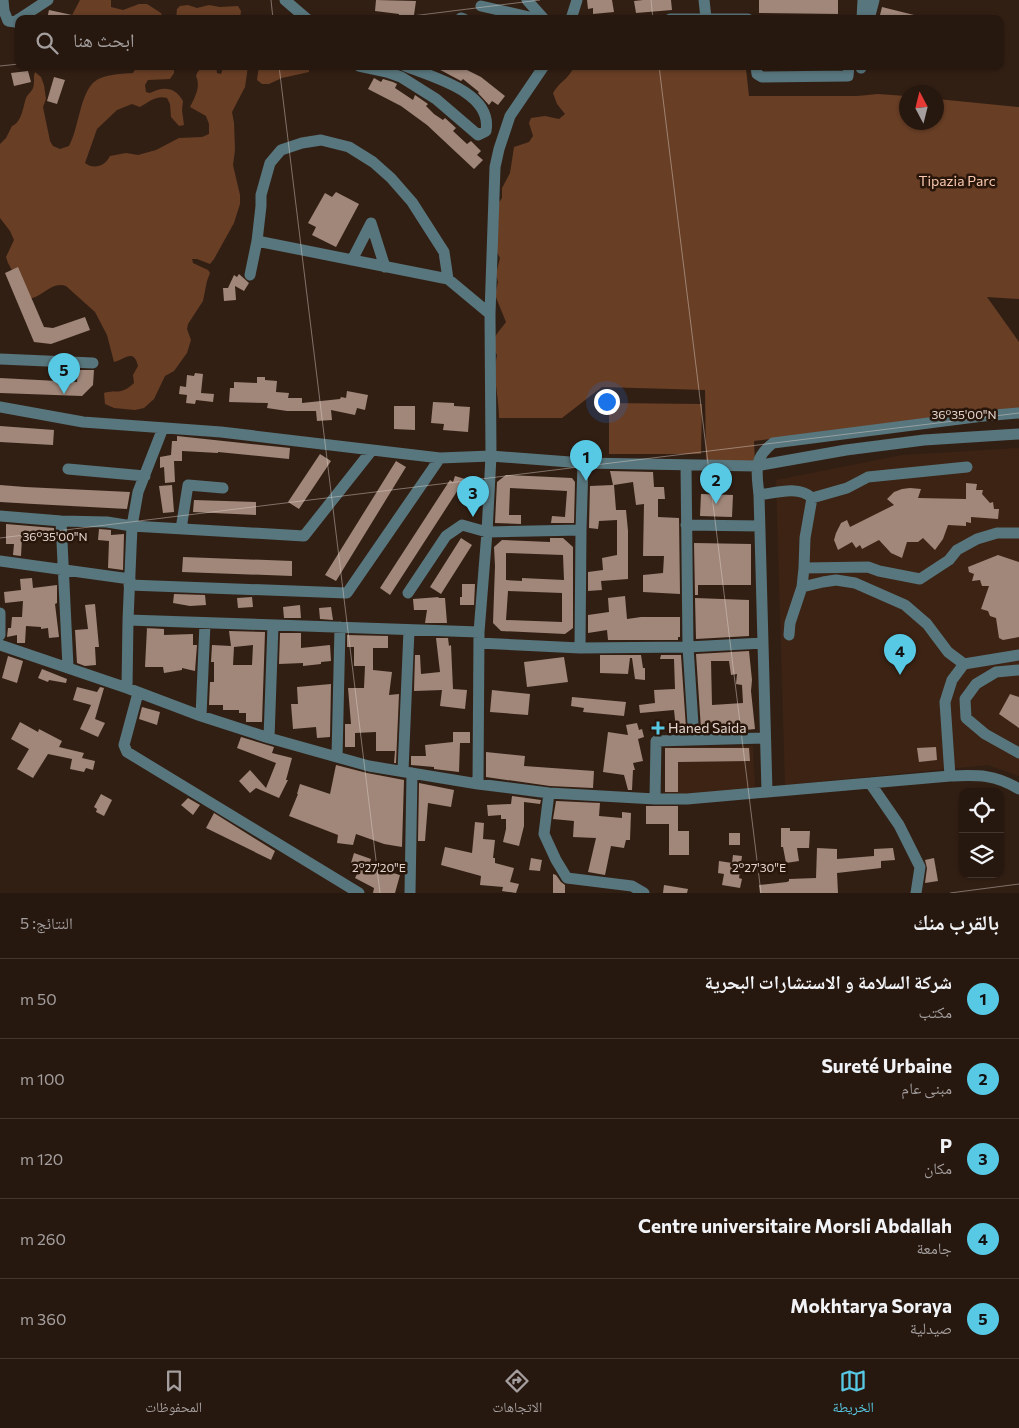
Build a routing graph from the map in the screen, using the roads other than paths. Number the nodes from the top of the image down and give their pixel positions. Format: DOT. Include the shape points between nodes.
graph roads {
  1 [pos="3,0"];
  2 [pos="48,0"];
  3 [pos="285,0"];
  4 [pos="527,0"];
  5 [pos="577,0"];
  6 [pos="704,0"];
  7 [pos="863,0"];
  8 [pos="874,0"];
  9 [pos="481,6"];
  10 [pos="25,15"];
  11 [pos="302,15"];
  12 [pos="520,15"];
  13 [pos="540,15"];
  14 [pos="574,15"];
  15 [pos="706,15"];
  16 [pos="862,15"];
  17 [pos="870,15"];
  18 [pos="15,22"];
  19 [pos="378,70"];
  20 [pos="415,70"];
  21 [pos="541,70"];
  22 [pos="756,70"];
  23 [pos="849,70"];
  24 [pos="257,241"];
  25 [pos="352,260"];
  26 [pos="386,267"];
  27 [pos="250,275"];
  28 [pos="448,279"];
  29 [pos="490,314"];
  30 [pos="0,359"];
  31 [pos="93,363"];
  32 [pos="0,407"];
  33 [pos="1019,413"];
  34 [pos="163,428"];
  35 [pos="1019,434"];
  36 [pos="372,450"];
  37 [pos="491,456"];
  38 [pos="440,458"];
  39 [pos="583,463"];
  40 [pos="686,464"];
  41 [pos="756,466"];
  42 [pos="967,467"];
  43 [pos="68,470"];
  44 [pos="144,476"];
  45 [pos="223,488"];
  46 [pos="759,495"];
  47 [pos="812,498"];
  48 [pos="0,516"];
  49 [pos="61,521"];
  50 [pos="686,525"];
  51 [pos="132,526"];
  52 [pos="760,526"];
  53 [pos="181,529"];
  54 [pos="581,530"];
  55 [pos="1019,533"];
  56 [pos="487,537"];
  57 [pos="0,562"];
  58 [pos="804,568"];
  59 [pos="63,570"];
  60 [pos="130,582"];
  61 [pos="802,587"];
  62 [pos="408,593"];
  63 [pos="0,613"];
  64 [pos="128,620"];
  65 [pos="205,623"];
  66 [pos="272,625"];
  67 [pos="340,627"];
  68 [pos="409,630"];
  69 [pos="0,635"];
  70 [pos="789,635"];
  71 [pos="479,638"];
  72 [pos="763,643"];
  73 [pos="0,645"];
  74 [pos="688,647"];
  75 [pos="580,648"];
  76 [pos="1019,655"];
  77 [pos="964,664"];
  78 [pos="68,667"];
  79 [pos="1019,670"];
  80 [pos="127,688"];
  81 [pos="138,693"];
  82 [pos="201,716"];
  83 [pos="268,738"];
  84 [pos="765,738"];
  85 [pos="694,740"];
  86 [pos="1019,753"];
  87 [pos="337,757"];
  88 [pos="407,772"];
  89 [pos="950,776"];
  90 [pos="870,783"];
  91 [pos="478,784"];
  92 [pos="1019,789"];
  93 [pos="767,792"];
  94 [pos="549,793"];
  95 [pos="655,799"];
  96 [pos="360,893"];
  97 [pos="410,893"];
  98 [pos="644,893"];
  99 [pos="916,893"];
  1 -- 18 [label="street" via="8,21"];
  2 -- 10 [label="street"];
  3 -- 11 [label="street"];
  4 -- 13 [label="street"];
  5 -- 14 [label="street"];
  6 -- 15 [label="street"];
  7 -- 16 [label="street"];
  8 -- 17 [label="street"];
  9 -- 12 [label="street"];
  19 -- 20 [label="street" via="401,77 436,99 478,135 486,131 486,114 469,94"];
  21 -- 29 [label="street" via="510,116 499,149 494,186"];
  22 -- 23 [label="street" via="762,76 848,76"];
  24 -- 25 [label="street"];
  24 -- 27 [label="street"];
  24 -- 28 [label="street" via="261,195 270,163 281,150 321,140 349,147 391,178 412,202 444,252"];
  25 -- 26 [label="street"];
  25 -- 26 [label="street" via="371,222"];
  26 -- 28 [label="street"];
  28 -- 29 [label="street"];
  29 -- 37 [label="street"];
  30 -- 31 [label="street"];
  32 -- 34 [label="street" via="83,422"];
  33 -- 41 [label="street" via="773,443"];
  34 -- 36 [label="street"];
  34 -- 44 [label="street"];
  35 -- 41 [label="street" via="846,450"];
  36 -- 38 [label="street"];
  36 -- 53 [label="street" via="304,536"];
  37 -- 38 [label="street"];
  37 -- 39 [label="street"];
  37 -- 56 [label="street"];
  38 -- 60 [label="street" via="347,593"];
  39 -- 40 [label="street"];
  39 -- 54 [label="street"];
  40 -- 41 [label="street"];
  40 -- 50 [label="street"];
  41 -- 46 [label="street"];
  42 -- 47 [label="street" via="868,477 847,488"];
  43 -- 44 [label="street"];
  44 -- 51 [label="street"];
  45 -- 53 [label="street" via="188,485"];
  46 -- 47 [label="street" via="795,491"];
  46 -- 52 [label="street"];
  47 -- 58 [label="street"];
  48 -- 49 [label="street"];
  49 -- 51 [label="street"];
  49 -- 59 [label="street"];
  50 -- 52 [label="street"];
  50 -- 74 [label="street"];
  51 -- 53 [label="street"];
  51 -- 60 [label="street"];
  52 -- 72 [label="street"];
  54 -- 56 [label="street"];
  54 -- 75 [label="street"];
  55 -- 58 [label="street" via="998,533 977,540 957,550 949,560 920,579 868,567"];
  56 -- 62 [label="street" via="462,525 446,536"];
  56 -- 71 [label="street"];
  57 -- 59 [label="street"];
  58 -- 61 [label="street"];
  59 -- 60 [label="street"];
  59 -- 78 [label="street"];
  60 -- 64 [label="street"];
  61 -- 70 [label="street"];
  61 -- 77 [label="street" via="836,580 855,583 904,605 927,624 948,652"];
  63 -- 69 [label="street"];
  64 -- 65 [label="street"];
  64 -- 80 [label="street"];
  65 -- 66 [label="street"];
  65 -- 82 [label="street"];
  66 -- 67 [label="street"];
  66 -- 83 [label="street"];
  67 -- 68 [label="street"];
  67 -- 87 [label="street"];
  68 -- 71 [label="street"];
  68 -- 88 [label="street"];
  71 -- 75 [label="street"];
  71 -- 91 [label="street"];
  72 -- 74 [label="street"];
  72 -- 84 [label="street"];
  73 -- 78 [label="street"];
  74 -- 75 [label="street"];
  74 -- 85 [label="street"];
  76 -- 77 [label="street"];
  77 -- 89 [label="street" via="952,680 945,702"];
  78 -- 80 [label="street"];
  79 -- 86 [label="street" via="996,672 976,684 965,699 966,718 985,734"];
  80 -- 81 [label="street"];
  81 -- 82 [label="street"];
  81 -- 96 [label="street" via="124,745 127,752"];
  82 -- 83 [label="street"];
  83 -- 87 [label="street"];
  84 -- 85 [label="street"];
  84 -- 93 [label="street"];
  85 -- 95 [label="street" via="656,741"];
  87 -- 88 [label="street"];
  88 -- 91 [label="street"];
  88 -- 97 [label="street"];
  89 -- 90 [label="street"];
  89 -- 92 [label="street" via="982,775"];
  90 -- 93 [label="street"];
  90 -- 99 [label="street" via="898,825 920,867"];
  91 -- 94 [label="street"];
  93 -- 95 [label="street"];
  94 -- 95 [label="street"];
  94 -- 98 [label="street" via="544,834 567,878 632,886"];
}
